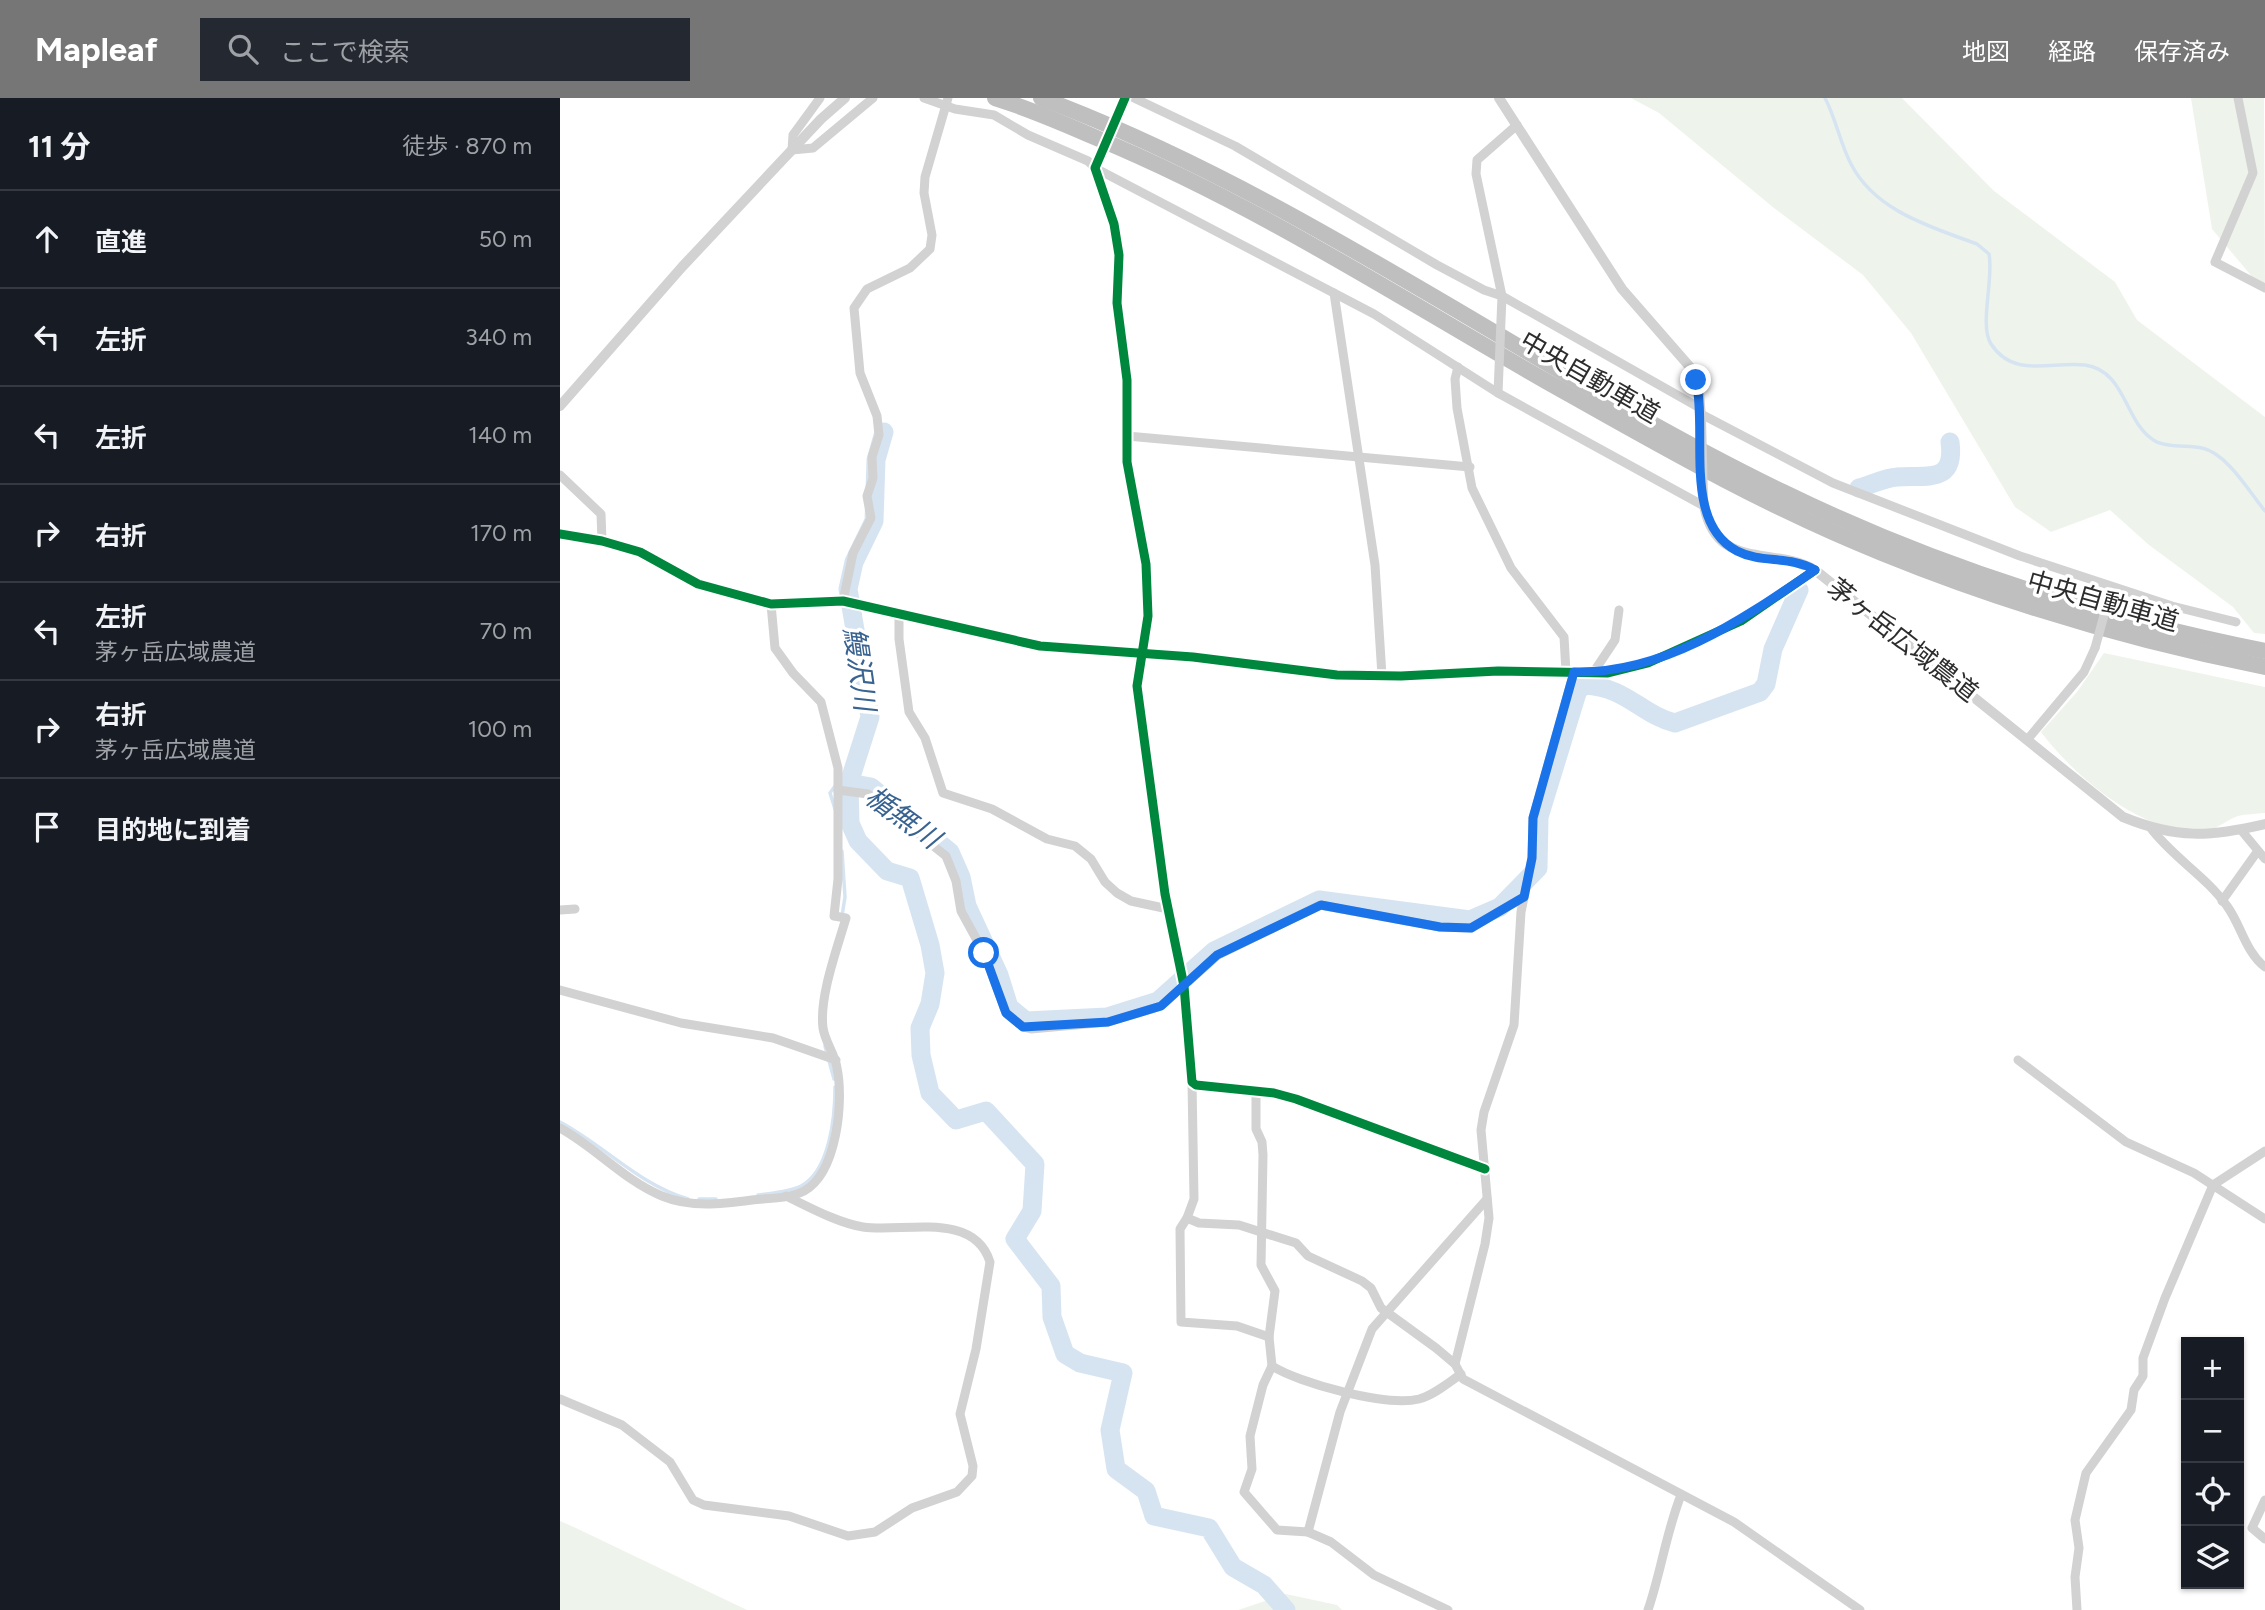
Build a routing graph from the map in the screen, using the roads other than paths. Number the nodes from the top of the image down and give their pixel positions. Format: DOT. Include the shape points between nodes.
graph roads {
  1 [pos="820,98"];
  2 [pos="845,98"];
  3 [pos="873,98"];
  4 [pos="924,98"];
  5 [pos="995,98"];
  6 [pos="1041,98"];
  7 [pos="1134,98"];
  8 [pos="1499,98"];
  9 [pos="2238,98"];
  10 [pos="1125,100"];
  11 [pos="946,101"];
  12 [pos="1517,125"];
  13 [pos="792,150"];
  14 [pos="1097,166"];
  15 [pos="2265,288"];
  16 [pos="1334,293"];
  17 [pos="1502,296"];
  18 [pos="1458,367"];
  19 [pos="1498,393"];
  20 [pos="560,406"];
  21 [pos="1701,413"];
  22 [pos="1127,436"];
  23 [pos="1358,458"];
  24 [pos="1470,467"];
  25 [pos="560,475"];
  26 [pos="1703,503"];
  27 [pos="560,534"];
  28 [pos="602,541"];
  29 [pos="1815,570"];
  30 [pos="2112,588"];
  31 [pos="843,601"];
  32 [pos="771,604"];
  33 [pos="1619,610"];
  34 [pos="900,615"];
  35 [pos="2236,622"];
  36 [pos="2265,651"];
  37 [pos="1141,653"];
  38 [pos="2265,667"];
  39 [pos="1570,672"];
  40 [pos="1593,673"];
  41 [pos="1382,676"];
  42 [pos="2027,740"];
  43 [pos="838,786"];
  44 [pos="2265,824"];
  45 [pos="2150,827"];
  46 [pos="2241,830"];
  47 [pos="2257,852"];
  48 [pos="2265,859"];
  49 [pos="1525,892"];
  50 [pos="2222,901"];
  51 [pos="575,909"];
  52 [pos="1168,909"];
  53 [pos="560,910"];
  54 [pos="2265,967"];
  55 [pos="1184,986"];
  56 [pos="560,990"];
  57 [pos="2018,1059"];
  58 [pos="836,1060"];
  59 [pos="1192,1082"];
  60 [pos="1256,1092"];
  61 [pos="560,1128"];
  62 [pos="2265,1151"];
  63 [pos="1485,1169"];
  64 [pos="2213,1185"];
  65 [pos="786,1196"];
  66 [pos="1487,1199"];
  67 [pos="1187,1218"];
  68 [pos="2265,1219"];
  69 [pos="1261,1233"];
  70 [pos="1388,1312"];
  71 [pos="1269,1336"];
  72 [pos="1455,1364"];
  73 [pos="1272,1366"];
  74 [pos="1461,1374"];
  75 [pos="1348,1391"];
  76 [pos="560,1399"];
  77 [pos="1681,1495"];
  78 [pos="2265,1500"];
  79 [pos="1308,1532"];
  80 [pos="2265,1539"];
  81 [pos="1448,1610"];
  82 [pos="1648,1610"];
  83 [pos="1860,1610"];
  84 [pos="2077,1610"];
  1 -- 13 [label="street" via="793,135"];
  2 -- 13 [label="street"];
  3 -- 13 [label="street" via="813,148"];
  4 -- 11 [label="street"];
  5 -- 38 [label="highway, 中央自動車道" via="1194,181 1681,457 1879,552 2045,611 2129,636"];
  6 -- 36 [label="highway, 中央自動車道" via="1140,138 1273,203 1689,443 1796,498 1885,537 2050,597"];
  7 -- 17 [label="street" via="1235,146 1437,265"];
  8 -- 12 [label="street, 茅ヶ岳広域農道"];
  9 -- 15 [label="street" via="2253,173 2215,262"];
  10 -- 14 [label="street, bridge"];
  11 -- 14 [label="street" via="955,109 995,115"];
  11 -- 31 [label="street" via="925,177 930,249 909,268 867,289 854,308 860,373 877,416 879,435 867,496 871,518 853,554"];
  12 -- 17 [label="street" via="1482,155 1476,174"];
  12 -- 21 [label="street, 茅ヶ岳広域農道" via="1622,289 1690,368"];
  13 -- 20 [label="street"];
  14 -- 16 [label="street"];
  14 -- 22 [label="street" via="1119,255 1117,303 1127,380"];
  16 -- 18 [label="street"];
  16 -- 23 [label="street"];
  17 -- 19 [label="street, bridge"];
  17 -- 21 [label="street"];
  18 -- 19 [label="street"];
  18 -- 24 [label="street" via="1457,408"];
  19 -- 26 [label="street"];
  21 -- 26 [label="street, 茅ヶ岳広域農道, bridge"];
  21 -- 30 [label="street" via="1833,483"];
  22 -- 23 [label="street"];
  22 -- 37 [label="street" via="1127,462 1148,588"];
  23 -- 24 [label="street"];
  23 -- 41 [label="street" via="1376,565"];
  24 -- 39 [label="street" via="1472,488 1511,568 1564,637"];
  25 -- 28 [label="street" via="601,514"];
  26 -- 29 [label="street, 茅ヶ岳広域農道" via="1717,534 1740,552 1756,558 1791,559"];
  27 -- 28 [label="street"];
  28 -- 32 [label="street" via="640,552 698,584"];
  29 -- 40 [label="street" via="1741,621 1648,663"];
  29 -- 42 [label="street, 茅ヶ岳広域農道"];
  30 -- 35 [label="street"];
  30 -- 42 [label="street, bridge" via="2084,673"];
  31 -- 32 [label="street"];
  31 -- 34 [label="street"];
  32 -- 43 [label="street" via="775,648 821,702"];
  33 -- 40 [label="street" via="1615,640"];
  34 -- 37 [label="street" via="1040,646"];
  34 -- 52 [label="street" via="909,712 925,738 943,793 992,809 1047,839 1075,846 1091,859 1116,893"];
  37 -- 41 [label="street"];
  37 -- 52 [label="street" via="1137,686"];
  39 -- 40 [label="street"];
  39 -- 41 [label="street"];
  39 -- 49 [label="street" via="1533,818"];
  42 -- 45 [label="street, 茅ヶ岳広域農道" via="2103,803"];
  43 -- 55 [label="street" via="868,794 946,856 961,911 984,953 1006,1013 1023,1027 1108,1022 1161,1006"];
  43 -- 58 [label="street" via="834,916 842,918 823,1018"];
  44 -- 46 [label="street, 茅ヶ岳広域農道"];
  45 -- 46 [label="street, 茅ヶ岳広域農道" via="2193,836"];
  45 -- 50 [label="street"];
  46 -- 47 [label="street"];
  47 -- 48 [label="street"];
  47 -- 50 [label="street"];
  49 -- 55 [label="street" via="1471,928 1440,927 1321,905 1217,955"];
  49 -- 63 [label="street" via="1514,1025 1481,1130"];
  50 -- 54 [label="street" via="2253,955"];
  51 -- 53 [label="street"];
  52 -- 55 [label="street"];
  55 -- 59 [label="street"];
  56 -- 58 [label="street" via="681,1023 773,1038"];
  57 -- 64 [label="street" via="2126,1142"];
  58 -- 65 [label="street" via="839,1108 827,1163 813,1185"];
  59 -- 60 [label="street"];
  59 -- 67 [label="street" via="1194,1199"];
  60 -- 63 [label="street" via="1296,1099"];
  60 -- 69 [label="street" via="1256,1129 1263,1155"];
  61 -- 65 [label="street" via="646,1188 674,1200 723,1204"];
  62 -- 64 [label="street"];
  63 -- 66 [label="street"];
  64 -- 68 [label="street"];
  64 -- 84 [label="street" via="2143,1358 2143,1376 2134,1390 2132,1410 2093,1461 2080,1487 2075,1520 2079,1537"];
  65 -- 76 [label="street" via="862,1227 920,1226 970,1235 987,1253 990,1262 976,1349 960,1414 973,1466 967,1485 861,1535 848,1536 789,1516 724,1510 694,1500 670,1462 622,1425"];
  66 -- 70 [label="street"];
  66 -- 72 [label="street" via="1485,1244"];
  67 -- 69 [label="street"];
  67 -- 71 [label="street" via="1180,1229 1181,1322 1237,1326"];
  69 -- 70 [label="street" via="1296,1243 1308,1255 1362,1281"];
  69 -- 71 [label="street" via="1263,1272 1275,1291"];
  70 -- 72 [label="street"];
  70 -- 75 [label="street" via="1372,1329"];
  71 -- 73 [label="street"];
  72 -- 74 [label="street"];
  73 -- 75 [label="street" via="1302,1380"];
  73 -- 79 [label="street" via="1250,1436 1252,1469 1244,1492 1277,1530"];
  74 -- 75 [label="street" via="1420,1399 1390,1401"];
  74 -- 77 [label="street"];
  75 -- 79 [label="street"];
  77 -- 82 [label="street" via="1667,1529"];
  77 -- 83 [label="street" via="1734,1522"];
  78 -- 80 [label="street" via="2252,1528"];
  79 -- 81 [label="street" via="1331,1542 1374,1576"];
}
